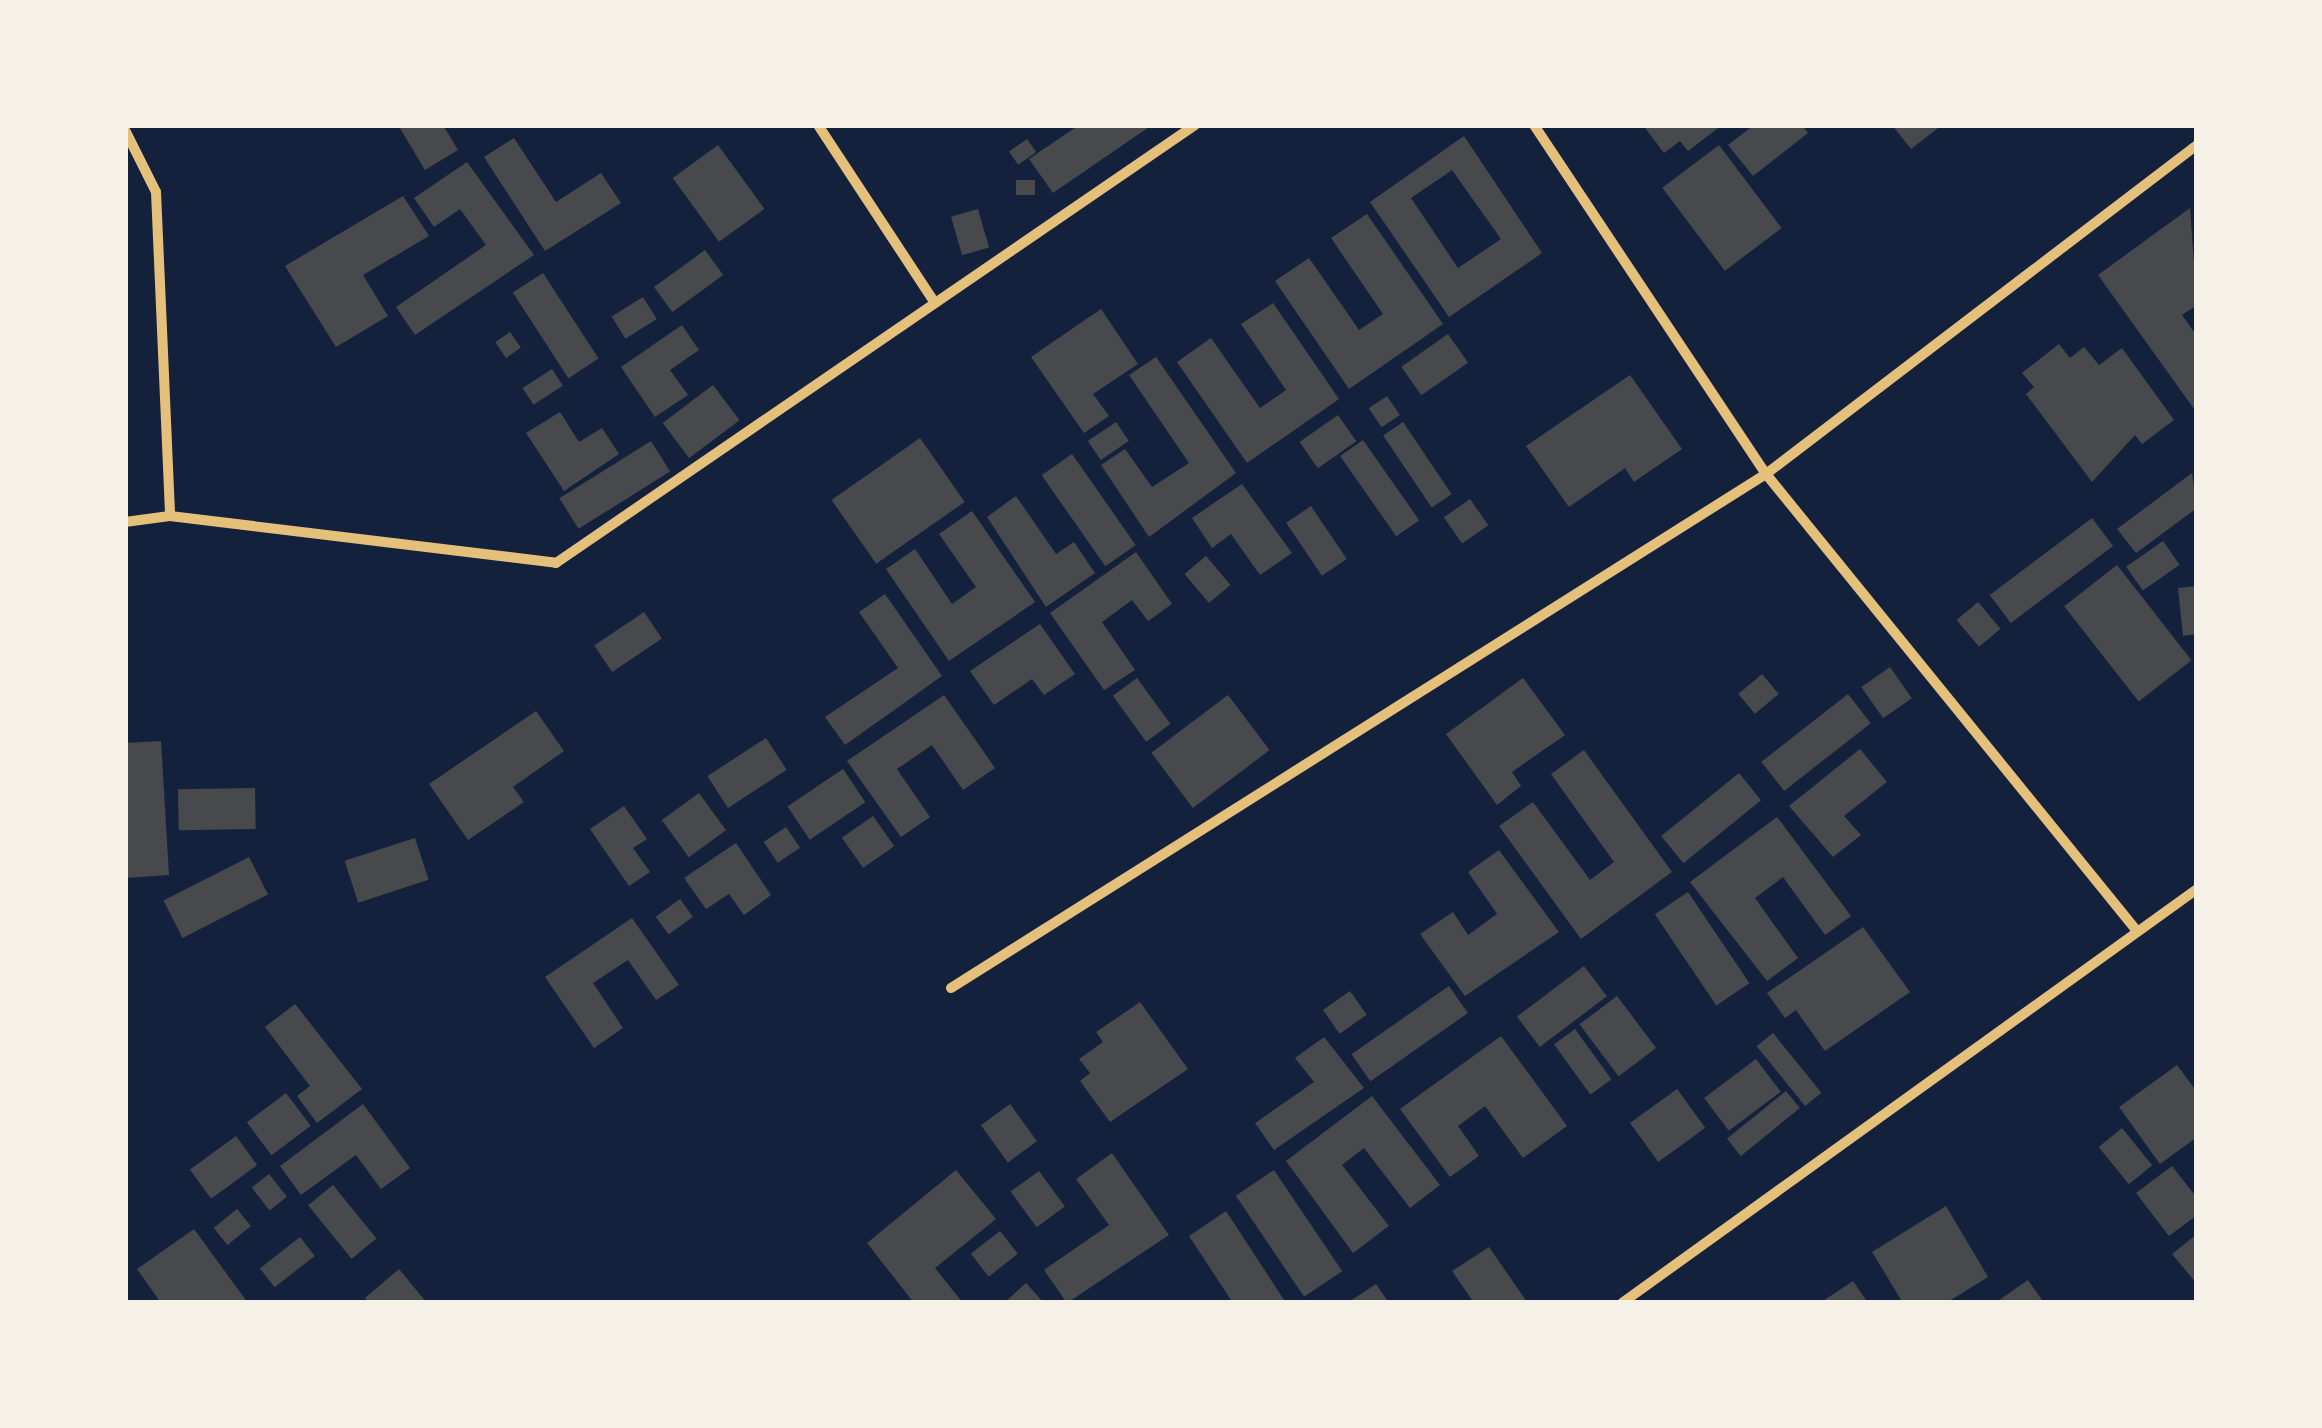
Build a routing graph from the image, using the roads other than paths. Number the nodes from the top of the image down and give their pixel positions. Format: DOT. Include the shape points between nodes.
graph roads {
  1 [pos="818,125"];
  2 [pos="1195,125"];
  3 [pos="1534,125"];
  4 [pos="125,130"];
  5 [pos="2197,146"];
  6 [pos="935,303"];
  7 [pos="1766,474"];
  8 [pos="170,516"];
  9 [pos="125,522"];
  10 [pos="2197,889"];
  11 [pos="2137,931"];
  12 [pos="951,988"];
  13 [pos="1622,1303"];
  1 -- 6 [label="street"];
  2 -- 6 [label="street"];
  3 -- 7 [label="street"];
  4 -- 8 [label="street" via="156,192"];
  5 -- 7 [label="street"];
  6 -- 8 [label="street" via="556,564"];
  7 -- 11 [label="street"];
  7 -- 12 [label="street"];
  8 -- 9 [label="street"];
  10 -- 11 [label="street"];
  11 -- 13 [label="street"];
}
